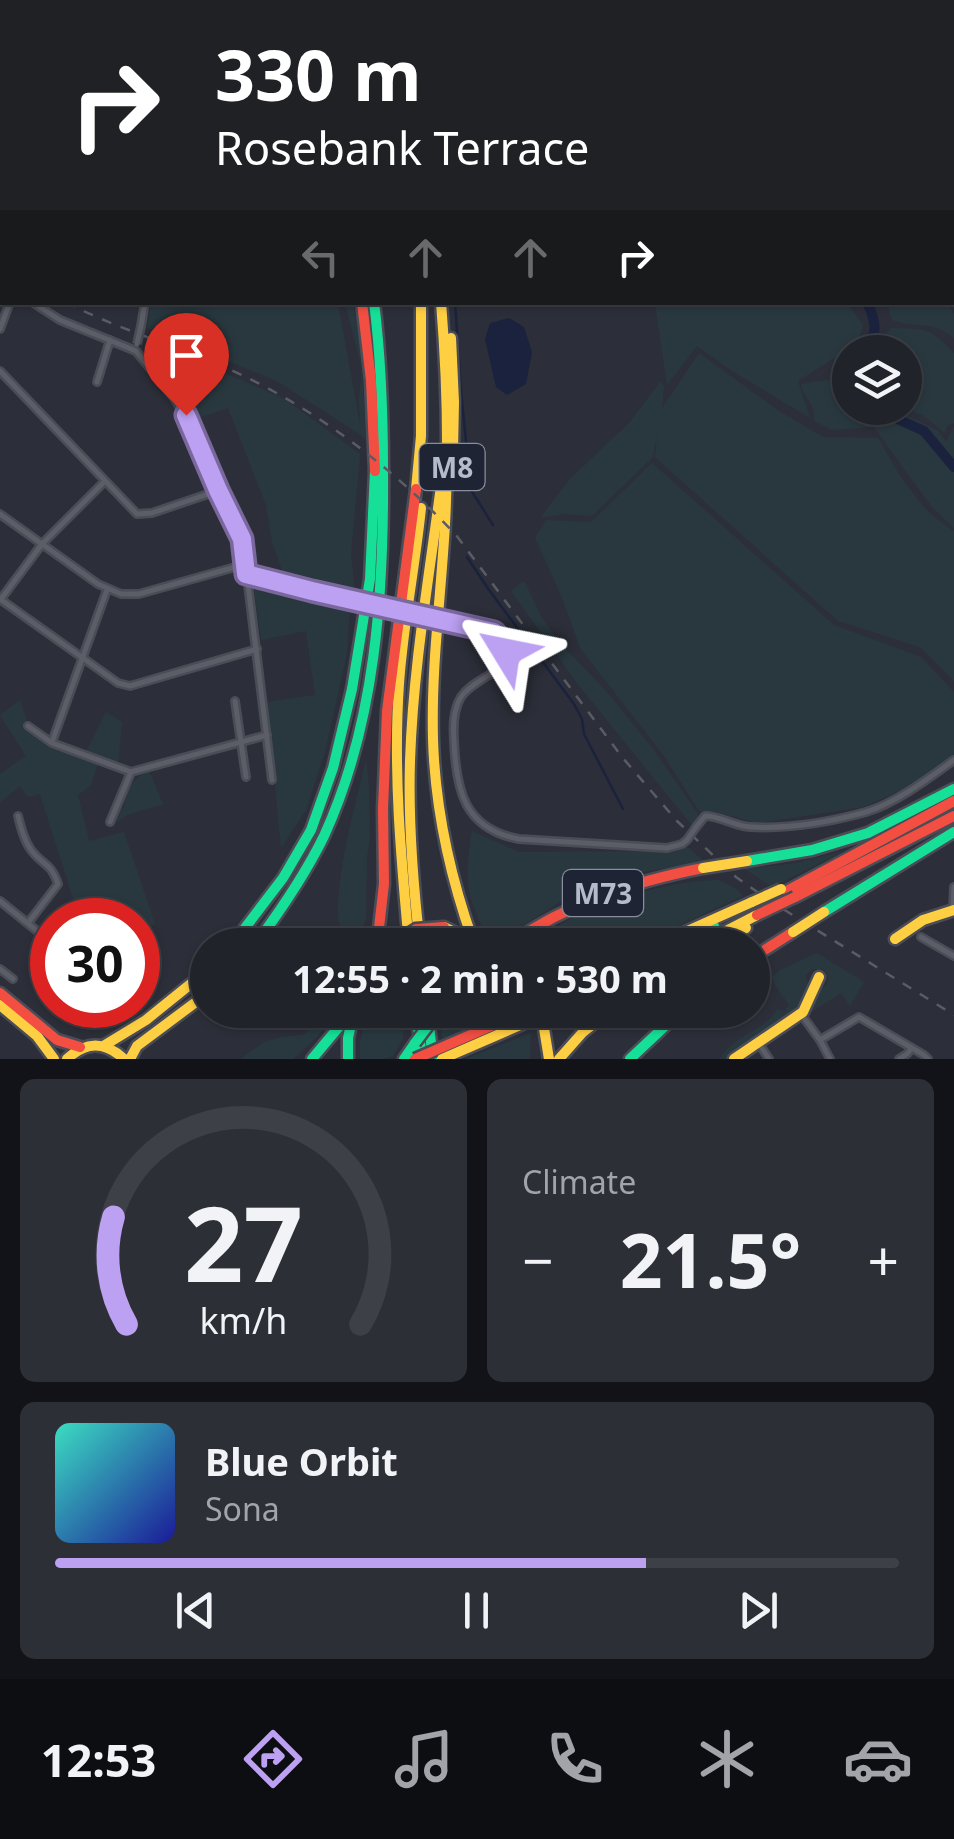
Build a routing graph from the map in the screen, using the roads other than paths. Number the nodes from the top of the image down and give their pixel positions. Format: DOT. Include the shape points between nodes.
graph roads {
  1 [pos="9,305"];
  2 [pos="37,305"];
  3 [pos="144,305"];
  4 [pos="362,305"];
  5 [pos="374,305"];
  6 [pos="421,305"];
  7 [pos="421,305"];
  8 [pos="444,305"];
  9 [pos="444,305"];
  10 [pos="0,329"];
  11 [pos="110,340"];
  12 [pos="137,347"];
  13 [pos="0,372"];
  14 [pos="97,382"];
  15 [pos="446,420"];
  16 [pos="104,482"];
  17 [pos="218,490"];
  18 [pos="0,514"];
  19 [pos="42,544"];
  20 [pos="246,564"];
  21 [pos="246,574"];
  22 [pos="106,590"];
  23 [pos="409,598"];
  24 [pos="1,599"];
  25 [pos="437,632"];
  26 [pos="258,649"];
  27 [pos="82,657"];
  28 [pos="235,700"];
  29 [pos="28,726"];
  30 [pos="267,735"];
  31 [pos="241,741"];
  32 [pos="52,743"];
  33 [pos="954,760"];
  34 [pos="130,772"];
  35 [pos="246,776"];
  36 [pos="272,780"];
  37 [pos="954,789"];
  38 [pos="954,801"];
  39 [pos="18,816"];
  40 [pos="954,816"];
  41 [pos="110,822"];
  42 [pos="954,830"];
  43 [pos="384,848"];
  44 [pos="954,887"];
  45 [pos="787,893"];
  46 [pos="0,901"];
  47 [pos="757,910"];
  48 [pos="954,910"];
  49 [pos="28,924"];
  50 [pos="245,928"];
  51 [pos="269,928"];
  52 [pos="380,928"];
  53 [pos="408,928"];
  54 [pos="417,928"];
  55 [pos="418,928"];
  56 [pos="446,928"];
  57 [pos="471,928"];
  58 [pos="534,928"];
  59 [pos="705,928"];
  60 [pos="714,928"];
  61 [pos="727,928"];
  62 [pos="737,928"];
  63 [pos="898,931"];
  64 [pos="943,936"];
  65 [pos="921,937"];
  66 [pos="770,946"];
  67 [pos="936,946"];
  68 [pos="954,956"];
  69 [pos="0,969"];
  70 [pos="819,977"];
  71 [pos="13,980"];
  72 [pos="190,984"];
  73 [pos="0,993"];
  74 [pos="0,1005"];
  75 [pos="190,1006"];
  76 [pos="801,1014"];
  77 [pos="340,1028"];
  78 [pos="350,1028"];
  79 [pos="417,1028"];
  80 [pos="427,1028"];
  81 [pos="430,1028"];
  82 [pos="488,1028"];
  83 [pos="513,1028"];
  84 [pos="545,1028"];
  85 [pos="588,1028"];
  86 [pos="663,1028"];
  87 [pos="820,1040"];
  88 [pos="758,1042"];
  89 [pos="105,1045"];
  90 [pos="80,1047"];
  91 [pos="912,1048"];
  92 [pos="54,1059"];
  93 [pos="67,1059"];
  94 [pos="127,1059"];
  95 [pos="312,1059"];
  96 [pos="348,1059"];
  97 [pos="404,1059"];
  98 [pos="418,1059"];
  99 [pos="433,1059"];
  100 [pos="442,1059"];
  101 [pos="548,1059"];
  102 [pos="559,1059"];
  103 [pos="630,1059"];
  104 [pos="734,1059"];
  105 [pos="769,1059"];
  106 [pos="830,1059"];
  107 [pos="900,1059"];
  108 [pos="928,1059"];
  1 -- 10 [label="street"];
  2 -- 11 [label="street"];
  3 -- 12 [label="street, bridge"];
  4 -- 50 [label="main road" via="375,470 370,579 352,689 310,830"];
  5 -- 51 [label="main road" via="384,495 366,693 350,770 325,838"];
  6 -- 23 [label="main road, M8" via="428,406"];
  7 -- 43 [label="main road, M8" via="421,436 388,698"];
  8 -- 15 [label="main road, M8"];
  9 -- 25 [label="main road, M8" via="454,387 453,462"];
  11 -- 12 [label="street"];
  11 -- 14 [label="street"];
  12 -- 17 [label="street" via="186,415"];
  13 -- 16 [label="street"];
  15 -- 25 [label="main road, M8"];
  15 -- 55 [label="main road, M8" via="410,758"];
  16 -- 17 [label="street" via="145,515"];
  16 -- 19 [label="street"];
  17 -- 20 [label="street" via="242,539"];
  18 -- 19 [label="street"];
  19 -- 22 [label="street"];
  19 -- 24 [label="street"];
  20 -- 21 [label="street"];
  20 -- 22 [label="street" via="139,594"];
  21 -- 26 [label="street"];
  21 -- 33 [label="street, bridge" via="498,635 506,652 501,666 464,692 454,714 463,801 498,834 667,848 687,840 705,816 763,827 869,811"];
  22 -- 27 [label="street"];
  23 -- 43 [label="main road, M8" via="395,681"];
  23 -- 53 [label="main road, M8" via="396,782"];
  24 -- 27 [label="street"];
  25 -- 57 [label="main road, M8" via="433,737 439,805"];
  26 -- 27 [label="street" via="130,686"];
  26 -- 30 [label="street"];
  27 -- 32 [label="street"];
  28 -- 31 [label="street"];
  29 -- 32 [label="street"];
  30 -- 31 [label="street"];
  30 -- 36 [label="street"];
  31 -- 34 [label="street"];
  31 -- 35 [label="street"];
  32 -- 34 [label="street"];
  34 -- 41 [label="street"];
  37 -- 58 [label="main road, M73, bridge" via="868,834 615,888"];
  38 -- 45 [label="main road, M73"];
  39 -- 49 [label="street" via="32,852 53,869 58,884"];
  40 -- 45 [label="main road, M73"];
  42 -- 66 [label="main road, bridge"];
  43 -- 52 [label="main road, M8"];
  44 -- 48 [label="street"];
  45 -- 47 [label="main road, M73, bridge"];
  45 -- 47 [label="main road, M73, bridge"];
  46 -- 49 [label="street"];
  47 -- 59 [label="main road, M73"];
  47 -- 60 [label="main road, M73"];
  47 -- 61 [label="main road, M73"];
  47 -- 62 [label="main road, M73"];
  48 -- 63 [label="main road"];
  54 -- 56 [label="main road, M8, bridge"];
  64 -- 67 [label="street"];
  65 -- 67 [label="street"];
  67 -- 68 [label="street"];
  69 -- 71 [label="street"];
  70 -- 76 [label="main road"];
  72 -- 89 [label="main road"];
  73 -- 90 [label="main road" via="58,1040"];
  74 -- 92 [label="main road"];
  75 -- 94 [label="main road"];
  76 -- 87 [label="street"];
  76 -- 88 [label="main road"];
  77 -- 95 [label="main road"];
  78 -- 96 [label="main road"];
  79 -- 98 [label="main road"];
  80 -- 97 [label="main road, bridge"];
  81 -- 99 [label="main road"];
  82 -- 98 [label="main road, bridge"];
  83 -- 100 [label="main road, bridge"];
  84 -- 101 [label="main road"];
  85 -- 102 [label="main road"];
  86 -- 103 [label="main road"];
  87 -- 91 [label="street" via="859,1018"];
  87 -- 106 [label="street"];
  88 -- 104 [label="main road"];
  88 -- 105 [label="street"];
  89 -- 90 [label="main road"];
  89 -- 94 [label="main road"];
  90 -- 93 [label="main road"];
  91 -- 107 [label="street"];
  91 -- 108 [label="street"];
}
